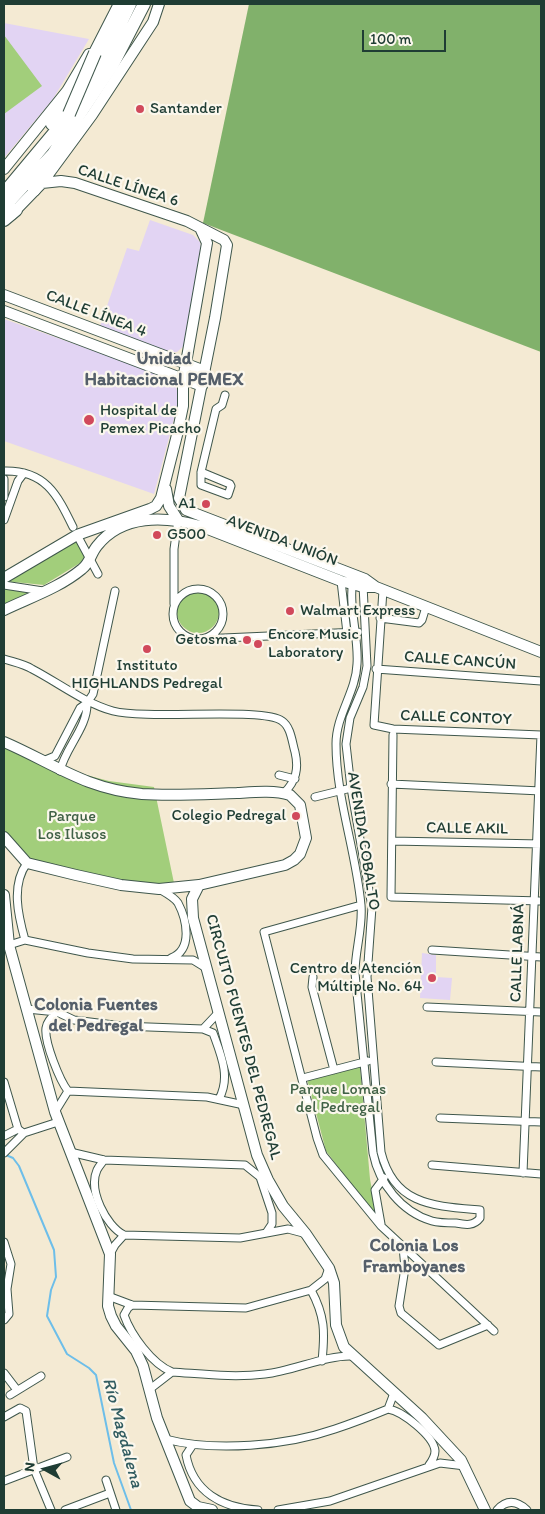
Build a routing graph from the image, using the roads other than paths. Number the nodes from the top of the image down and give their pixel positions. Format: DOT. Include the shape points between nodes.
graph roads {
  1 [pos="114,4"];
  2 [pos="120,4"];
  3 [pos="130,4"];
  4 [pos="138,4"];
  5 [pos="144,4"];
  6 [pos="159,4"];
  7 [pos="105,23"];
  8 [pos="112,66"];
  9 [pos="68,91"];
  10 [pos="69,114"];
  11 [pos="46,134"];
  12 [pos="4,169"];
  13 [pos="4,179"];
  14 [pos="38,186"];
  15 [pos="4,193"];
  16 [pos="4,200"];
  17 [pos="10,208"];
  18 [pos="4,221"];
  19 [pos="201,230"];
  20 [pos="4,295"];
  21 [pos="4,311"];
  22 [pos="186,364"];
  23 [pos="205,371"];
  24 [pos="183,380"];
  25 [pos="202,386"];
  26 [pos="225,395"];
  27 [pos="177,435"];
  28 [pos="191,439"];
  29 [pos="4,472"];
  30 [pos="24,472"];
  31 [pos="201,472"];
  32 [pos="4,479"];
  33 [pos="166,483"];
  34 [pos="4,497"];
  35 [pos="4,520"];
  36 [pos="178,520"];
  37 [pos="75,531"];
  38 [pos="90,559"];
  39 [pos="98,574"];
  40 [pos="4,578"];
  41 [pos="341,580"];
  42 [pos="359,582"];
  43 [pos="4,585"];
  44 [pos="379,588"];
  45 [pos="48,591"];
  46 [pos="115,591"];
  47 [pos="174,604"];
  48 [pos="426,606"];
  49 [pos="4,610"];
  50 [pos="380,618"];
  51 [pos="366,631"];
  52 [pos="347,633"];
  53 [pos="356,633"];
  54 [pos="201,639"];
  55 [pos="541,652"];
  56 [pos="4,659"];
  57 [pos="376,669"];
  58 [pos="541,681"];
  59 [pos="88,702"];
  60 [pos="393,735"];
  61 [pos="541,735"];
  62 [pos="4,742"];
  63 [pos="43,762"];
  64 [pos="60,771"];
  65 [pos="279,775"];
  66 [pos="295,779"];
  67 [pos="391,784"];
  68 [pos="351,788"];
  69 [pos="341,791"];
  70 [pos="540,791"];
  71 [pos="284,793"];
  72 [pos="315,797"];
  73 [pos="4,837"];
  74 [pos="392,841"];
  75 [pos="539,844"];
  76 [pos="27,863"];
  77 [pos="199,885"];
  78 [pos="159,889"];
  79 [pos="4,895"];
  80 [pos="538,901"];
  81 [pos="361,905"];
  82 [pos="25,940"];
  83 [pos="9,945"];
  84 [pos="432,950"];
  85 [pos="532,957"];
  86 [pos="541,957"];
  87 [pos="170,959"];
  88 [pos="207,968"];
  89 [pos="313,977"];
  90 [pos="427,1008"];
  91 [pos="28,1009"];
  92 [pos="530,1011"];
  93 [pos="57,1012"];
  94 [pos="218,1012"];
  95 [pos="541,1012"];
  96 [pos="203,1029"];
  97 [pos="373,1061"];
  98 [pos="364,1062"];
  99 [pos="436,1062"];
  100 [pos="527,1067"];
  101 [pos="541,1067"];
  102 [pos="334,1070"];
  103 [pos="303,1078"];
  104 [pos="4,1082"];
  105 [pos="68,1091"];
  106 [pos="219,1099"];
  107 [pos="244,1105"];
  108 [pos="7,1107"];
  109 [pos="57,1117"];
  110 [pos="440,1118"];
  111 [pos="525,1121"];
  112 [pos="541,1122"];
  113 [pos="21,1131"];
  114 [pos="4,1136"];
  115 [pos="70,1152"];
  116 [pos="4,1153"];
  117 [pos="257,1155"];
  118 [pos="104,1160"];
  119 [pos="244,1165"];
  120 [pos="432,1165"];
  121 [pos="523,1173"];
  122 [pos="541,1174"];
  123 [pos="389,1176"];
  124 [pos="381,1181"];
  125 [pos="381,1226"];
  126 [pos="266,1233"];
  127 [pos="306,1234"];
  128 [pos="124,1235"];
  129 [pos="4,1242"];
  130 [pos="403,1246"];
  131 [pos="110,1254"];
  132 [pos="329,1268"];
  133 [pos="311,1290"];
  134 [pos="108,1296"];
  135 [pos="132,1306"];
  136 [pos="4,1320"];
  137 [pos="488,1325"];
  138 [pos="494,1331"];
  139 [pos="352,1356"];
  140 [pos="322,1361"];
  141 [pos="172,1372"];
  142 [pos="4,1373"];
  143 [pos="41,1376"];
  144 [pos="150,1389"];
  145 [pos="17,1390"];
  146 [pos="394,1393"];
  147 [pos="10,1395"];
  148 [pos="388,1409"];
  149 [pos="4,1417"];
  150 [pos="165,1439"];
  151 [pos="192,1446"];
  152 [pos="67,1457"];
  153 [pos="428,1465"];
  154 [pos="465,1466"];
  155 [pos="34,1469"];
  156 [pos="106,1480"];
  157 [pos="4,1481"];
  158 [pos="110,1494"];
  159 [pos="190,1506"];
  160 [pos="307,1508"];
  161 [pos="51,1510"];
  162 [pos="65,1510"];
  163 [pos="116,1510"];
  164 [pos="212,1510"];
  165 [pos="258,1510"];
  166 [pos="278,1510"];
  167 [pos="486,1510"];
  168 [pos="497,1510"];
  169 [pos="527,1510"];
  1 -- 7 [label="street"];
  2 -- 7 [label="highway"];
  2 -- 10 [label="highway, bridge"];
  2 -- 11 [label="highway" via="98,55"];
  3 -- 10 [label="highway, bridge" via="104,57"];
  4 -- 16 [label="highway" via="113,56 86,100 50,150"];
  5 -- 8 [label="highway"];
  6 -- 14 [label="street" via="153,22 134,53"];
  7 -- 9 [label="street"];
  8 -- 14 [label="highway" via="90,110"];
  8 -- 17 [label="highway" via="53,154"];
  9 -- 11 [label="highway"];
  9 -- 12 [label="street"];
  10 -- 15 [label="highway"];
  11 -- 13 [label="highway"];
  14 -- 17 [label="street"];
  14 -- 19 [label="street, CALLE LÍNEA 6" via="61,181 75,183 187,221"];
  17 -- 18 [label="highway"];
  19 -- 22 [label="street" via="207,243"];
  19 -- 23 [label="street, CALLE LÍNEA 6" via="224,240 227,252"];
  20 -- 22 [label="street, CALLE LÍNEA 4"];
  21 -- 24 [label="street, CALLE LÍNEA 4"];
  22 -- 23 [label="street, CALLE LÍNEA 4"];
  22 -- 24 [label="street"];
  23 -- 25 [label="street"];
  24 -- 25 [label="street, CALLE LÍNEA 4"];
  24 -- 27 [label="street" via="183,406"];
  25 -- 28 [label="street"];
  26 -- 31 [label="street" via="222,405 216,409"];
  27 -- 28 [label="street"];
  27 -- 33 [label="street"];
  28 -- 42 [label="street, AVENIDA UNIÓN" via="180,498 183,507"];
  29 -- 30 [label="street"];
  30 -- 35 [label="street"];
  30 -- 37 [label="street" via="40,478 49,487"];
  32 -- 34 [label="street"];
  33 -- 36 [label="street" via="169,506"];
  33 -- 37 [label="street" via="156,506"];
  36 -- 38 [label="street, AVENIDA UNIÓN" via="145,520 118,529 97,546"];
  36 -- 41 [label="street, AVENIDA UNIÓN"];
  36 -- 47 [label="street" via="174,549"];
  37 -- 38 [label="street"];
  37 -- 40 [label="street"];
  38 -- 39 [label="street"];
  38 -- 45 [label="street, AVENIDA UNIÓN" via="84,568"];
  41 -- 42 [label="street, AVENIDA UNIÓN"];
  41 -- 52 [label="street"];
  42 -- 44 [label="street, AVENIDA UNIÓN"];
  42 -- 51 [label="street, AVENIDA COBALTO"];
  42 -- 53 [label="street, AVENIDA COBALTO"];
  43 -- 45 [label="street"];
  44 -- 48 [label="street, AVENIDA UNIÓN"];
  44 -- 50 [label="street"];
  45 -- 49 [label="street, AVENIDA UNIÓN"];
  46 -- 59 [label="street" via="93,694"];
  47 -- 54 [label="street" via="173,619 180,632 186,637"];
  47 -- 54 [label="street" via="186,591 195,588 212,592 218,598 222,606 221,623 217,631"];
  48 -- 50 [label="street" via="421,622"];
  48 -- 55 [label="street, AVENIDA UNIÓN"];
  50 -- 57 [label="street"];
  51 -- 53 [label="street"];
  51 -- 68 [label="street, AVENIDA COBALTO" via="367,666 347,731"];
  52 -- 53 [label="street"];
  52 -- 54 [label="street"];
  53 -- 69 [label="street, AVENIDA COBALTO" via="354,684 336,730"];
  56 -- 59 [label="street" via="30,668"];
  57 -- 58 [label="street, CALLE CANCÚN"];
  57 -- 61 [label="street, CALLE CONTOY" via="373,721 378,727"];
  59 -- 63 [label="street" via="80,708 55,756"];
  59 -- 64 [label="street" via="88,713 62,759"];
  59 -- 66 [label="street" via="131,714 272,716 288,728 296,758"];
  60 -- 67 [label="street"];
  61 -- 70 [label="street, CALLE LABNÁ"];
  62 -- 63 [label="street"];
  63 -- 64 [label="street"];
  64 -- 71 [label="street" via="114,790 141,794"];
  65 -- 66 [label="street"];
  66 -- 71 [label="street"];
  67 -- 70 [label="street"];
  67 -- 74 [label="street"];
  68 -- 69 [label="street"];
  68 -- 97 [label="street, AVENIDA COBALTO" via="372,907 367,977"];
  69 -- 72 [label="street"];
  69 -- 81 [label="street, AVENIDA COBALTO"];
  70 -- 75 [label="street, CALLE LABNÁ"];
  71 -- 77 [label="street" via="295,798 301,810 306,838 300,854 285,865"];
  73 -- 76 [label="street"];
  74 -- 75 [label="street, CALLE AKIL"];
  74 -- 80 [label="street" via="392,897"];
  75 -- 80 [label="street, CALLE LABNÁ"];
  76 -- 78 [label="street" via="122,886"];
  76 -- 82 [label="street" via="20,872 17,906"];
  77 -- 78 [label="street"];
  77 -- 88 [label="street, CIRCUITO FUENTES DEL PEDREGAL" via="191,905"];
  78 -- 87 [label="street" via="178,904 186,937 182,951"];
  79 -- 83 [label="street"];
  80 -- 85 [label="street, CALLE LABNÁ"];
  81 -- 98 [label="street, AVENIDA COBALTO" via="361,936 355,972"];
  81 -- 103 [label="street" via="264,932"];
  82 -- 83 [label="street"];
  82 -- 87 [label="street" via="133,959"];
  83 -- 91 [label="street"];
  84 -- 85 [label="street"];
  85 -- 86 [label="street"];
  85 -- 92 [label="street, CALLE LABNÁ"];
  87 -- 88 [label="street" via="193,960"];
  88 -- 94 [label="street, CIRCUITO FUENTES DEL PEDREGAL"];
  89 -- 102 [label="street" via="312,987"];
  90 -- 92 [label="street"];
  91 -- 93 [label="street"];
  91 -- 109 [label="street"];
  92 -- 95 [label="street"];
  92 -- 100 [label="street, CALLE LABNÁ"];
  93 -- 96 [label="street" via="74,1020"];
  93 -- 105 [label="street" via="49,1021 46,1034 60,1079"];
  94 -- 96 [label="street"];
  94 -- 107 [label="street, CIRCUITO FUENTES DEL PEDREGAL"];
  96 -- 106 [label="street" via="212,1033 222,1058 225,1077"];
  97 -- 98 [label="street"];
  97 -- 123 [label="street, AVENIDA COBALTO" via="381,1152"];
  98 -- 102 [label="street"];
  98 -- 124 [label="street, AVENIDA COBALTO" via="373,1153"];
  99 -- 100 [label="street"];
  100 -- 101 [label="street"];
  100 -- 111 [label="street, CALLE LABNÁ"];
  102 -- 103 [label="street"];
  103 -- 125 [label="street" via="323,1155"];
  104 -- 108 [label="street"];
  105 -- 106 [label="street"];
  105 -- 109 [label="street"];
  106 -- 107 [label="street"];
  107 -- 117 [label="street, CIRCUITO FUENTES DEL PEDREGAL"];
  108 -- 113 [label="street"];
  109 -- 113 [label="street"];
  109 -- 115 [label="street"];
  110 -- 111 [label="street"];
  111 -- 112 [label="street"];
  111 -- 121 [label="street, CALLE LABNÁ"];
  113 -- 114 [label="street"];
  113 -- 116 [label="street"];
  115 -- 118 [label="street"];
  115 -- 131 [label="street"];
  117 -- 119 [label="street"];
  117 -- 127 [label="street, CIRCUITO FUENTES DEL PEDREGAL" via="283,1206"];
  118 -- 119 [label="street"];
  118 -- 128 [label="street" via="97,1170 97,1193 105,1216 115,1230"];
  119 -- 126 [label="street" via="260,1177 268,1200 272,1224"];
  120 -- 121 [label="street"];
  121 -- 122 [label="street"];
  123 -- 124 [label="street"];
  123 -- 124 [label="street, AVENIDA COBALTO" via="417,1201 434,1206 480,1210 480,1218 468,1225 432,1221 411,1210"];
  124 -- 125 [label="street" via="375,1190"];
  125 -- 130 [label="street"];
  126 -- 127 [label="street" via="288,1229"];
  126 -- 128 [label="street" via="240,1238"];
  127 -- 132 [label="street, CIRCUITO FUENTES DEL PEDREGAL"];
  128 -- 131 [label="street"];
  129 -- 136 [label="street" via="11,1264 8,1314"];
  130 -- 137 [label="street"];
  130 -- 137 [label="street" via="405,1268 399,1306 401,1313 439,1345"];
  131 -- 134 [label="street"];
  132 -- 133 [label="street" via="325,1279"];
  132 -- 139 [label="street, CIRCUITO FUENTES DEL PEDREGAL" via="334,1283 338,1337"];
  133 -- 135 [label="street" via="246,1308"];
  133 -- 140 [label="street" via="322,1310"];
  134 -- 135 [label="street"];
  134 -- 144 [label="street" via="111,1316 136,1351"];
  135 -- 141 [label="street" via="124,1315 129,1328 163,1368"];
  137 -- 138 [label="street"];
  139 -- 140 [label="street"];
  139 -- 146 [label="street, CIRCUITO FUENTES DEL PEDREGAL"];
  140 -- 141 [label="street" via="242,1376"];
  141 -- 144 [label="street"];
  142 -- 145 [label="street"];
  143 -- 145 [label="street"];
  144 -- 150 [label="street"];
  145 -- 147 [label="street"];
  146 -- 148 [label="street"];
  146 -- 154 [label="street, CIRCUITO FUENTES DEL PEDREGAL" via="422,1418"];
  148 -- 151 [label="street" via="334,1430 298,1439"];
  148 -- 153 [label="street" via="399,1411 434,1443 435,1452"];
  149 -- 155 [label="street" via="20,1408 26,1411"];
  150 -- 151 [label="street"];
  150 -- 159 [label="street"];
  151 -- 165 [label="street" via="186,1455 188,1467 208,1496 226,1505"];
  152 -- 155 [label="street"];
  153 -- 154 [label="street" via="446,1462"];
  153 -- 160 [label="street" via="374,1487"];
  154 -- 167 [label="street, CIRCUITO FUENTES DEL PEDREGAL"];
  155 -- 157 [label="street"];
  155 -- 161 [label="street"];
  156 -- 158 [label="street"];
  158 -- 162 [label="street"];
  158 -- 163 [label="street"];
  159 -- 164 [label="street"];
  160 -- 166 [label="street"];
  168 -- 169 [label="street" via="508,1502"];
}
